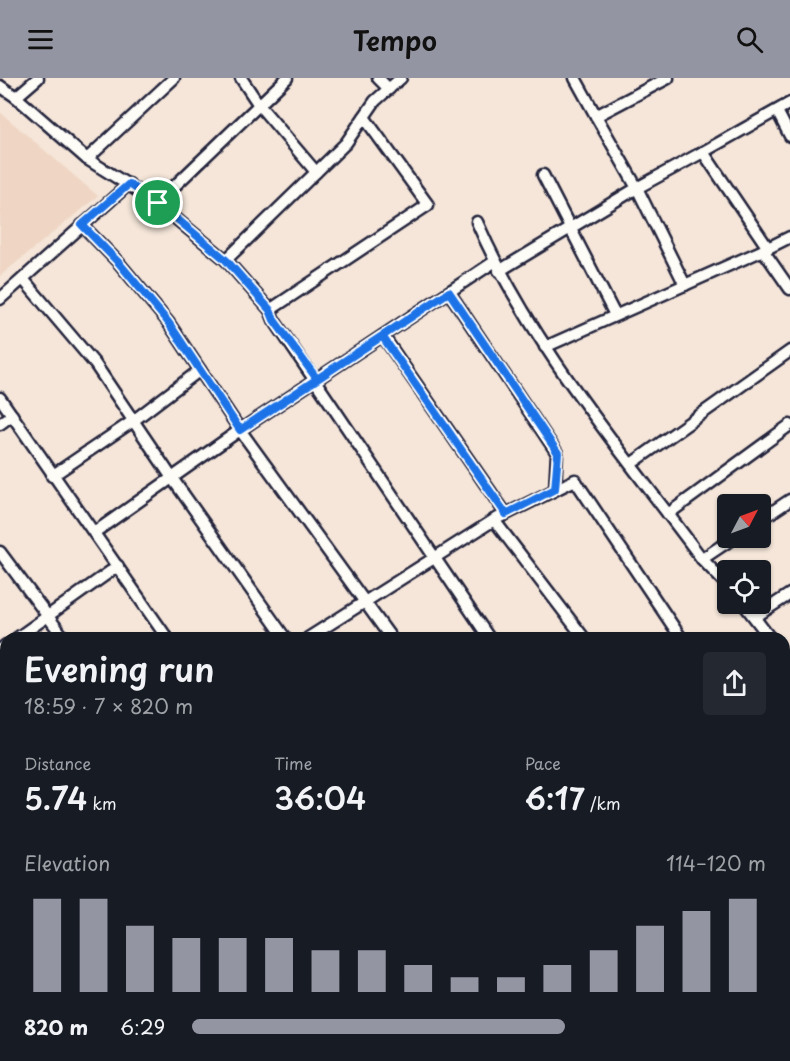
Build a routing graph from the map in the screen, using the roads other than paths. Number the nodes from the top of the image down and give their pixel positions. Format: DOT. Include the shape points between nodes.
graph roads {
  1 [pos="38,78"];
  2 [pos="174,78"];
  3 [pos="241,78"];
  4 [pos="287,78"];
  5 [pos="378,78"];
  6 [pos="402,78"];
  7 [pos="575,78"];
  8 [pos="668,78"];
  9 [pos="0,86"];
  10 [pos="389,89"];
  11 [pos="16,97"];
  12 [pos="790,104"];
  13 [pos="259,105"];
  14 [pos="777,111"];
  15 [pos="596,116"];
  16 [pos="364,117"];
  17 [pos="790,136"];
  18 [pos="703,152"];
  19 [pos="87,159"];
  20 [pos="316,172"];
  21 [pos="543,175"];
  22 [pos="129,184"];
  23 [pos="637,188"];
  24 [pos="158,203"];
  25 [pos="477,222"];
  26 [pos="82,225"];
  27 [pos="569,228"];
  28 [pos="790,237"];
  29 [pos="766,249"];
  30 [pos="226,260"];
  31 [pos="497,266"];
  32 [pos="23,279"];
  33 [pos="685,285"];
  34 [pos="790,289"];
  35 [pos="449,292"];
  36 [pos="0,300"];
  37 [pos="270,310"];
  38 [pos="615,315"];
  39 [pos="382,336"];
  40 [pos="545,347"];
  41 [pos="790,351"];
  42 [pos="200,370"];
  43 [pos="317,379"];
  44 [pos="0,398"];
  45 [pos="12,415"];
  46 [pos="133,421"];
  47 [pos="0,424"];
  48 [pos="790,425"];
  49 [pos="240,430"];
  50 [pos="631,464"];
  51 [pos="52,476"];
  52 [pos="172,478"];
  53 [pos="555,489"];
  54 [pos="790,500"];
  55 [pos="771,513"];
  56 [pos="506,514"];
  57 [pos="668,514"];
  58 [pos="494,520"];
  59 [pos="95,532"];
  60 [pos="718,548"];
  61 [pos="0,552"];
  62 [pos="435,557"];
  63 [pos="702,559"];
  64 [pos="118,566"];
  65 [pos="717,575"];
  66 [pos="790,594"];
  67 [pos="364,601"];
  68 [pos="753,614"];
  69 [pos="48,616"];
  70 [pos="756,617"];
  71 [pos="25,632"];
  72 [pos="60,632"];
  73 [pos="163,632"];
  74 [pos="281,632"];
  75 [pos="317,632"];
  76 [pos="387,632"];
  77 [pos="485,632"];
  78 [pos="579,632"];
  79 [pos="677,632"];
  80 [pos="766,632"];
  1 -- 11 [label="street"];
  2 -- 19 [label="street"];
  3 -- 13 [label="street"];
  4 -- 13 [label="street"];
  5 -- 10 [label="street"];
  6 -- 10 [label="street"];
  7 -- 15 [label="street"];
  8 -- 15 [label="street"];
  9 -- 11 [label="street"];
  10 -- 16 [label="street"];
  11 -- 19 [label="street"];
  12 -- 14 [label="street"];
  13 -- 20 [label="street"];
  13 -- 24 [label="street"];
  14 -- 17 [label="street"];
  14 -- 18 [label="street"];
  15 -- 23 [label="street"];
  16 -- 20 [label="street" via="346,143"];
  16 -- 37 [label="street" via="428,205"];
  18 -- 23 [label="street"];
  18 -- 29 [label="street"];
  19 -- 22 [label="street"];
  20 -- 30 [label="street"];
  21 -- 27 [label="street"];
  22 -- 24 [label="street"];
  22 -- 26 [label="street"];
  23 -- 27 [label="street"];
  23 -- 33 [label="street"];
  24 -- 30 [label="street"];
  25 -- 31 [label="street"];
  26 -- 32 [label="street"];
  26 -- 42 [label="street" via="168,322"];
  27 -- 31 [label="street"];
  27 -- 38 [label="street"];
  28 -- 29 [label="street"];
  29 -- 33 [label="street"];
  29 -- 34 [label="street"];
  30 -- 37 [label="street"];
  31 -- 35 [label="street"];
  31 -- 40 [label="street"];
  32 -- 36 [label="street"];
  32 -- 46 [label="street" via="95,364"];
  33 -- 38 [label="street"];
  35 -- 39 [label="street"];
  35 -- 53 [label="street" via="558,453"];
  37 -- 43 [label="street"];
  38 -- 40 [label="street"];
  39 -- 43 [label="street"];
  39 -- 56 [label="street"];
  40 -- 50 [label="street"];
  41 -- 50 [label="street"];
  42 -- 46 [label="street"];
  42 -- 49 [label="street"];
  43 -- 49 [label="street"];
  43 -- 62 [label="street"];
  44 -- 45 [label="street"];
  45 -- 47 [label="street"];
  45 -- 51 [label="street"];
  46 -- 51 [label="street"];
  46 -- 52 [label="street"];
  48 -- 57 [label="street"];
  49 -- 52 [label="street"];
  49 -- 67 [label="street"];
  50 -- 57 [label="street"];
  51 -- 59 [label="street"];
  52 -- 59 [label="street"];
  52 -- 74 [label="street"];
  53 -- 56 [label="street"];
  53 -- 79 [label="street" via="574,480"];
  54 -- 55 [label="street"];
  56 -- 58 [label="street"];
  57 -- 63 [label="street"];
  58 -- 62 [label="street"];
  58 -- 78 [label="street"];
  59 -- 64 [label="street"];
  60 -- 63 [label="street"];
  61 -- 69 [label="street"];
  62 -- 67 [label="street"];
  62 -- 77 [label="street"];
  63 -- 65 [label="street"];
  64 -- 69 [label="street"];
  64 -- 73 [label="street"];
  66 -- 70 [label="street"];
  67 -- 75 [label="street"];
  67 -- 76 [label="street"];
  68 -- 70 [label="street"];
  69 -- 71 [label="street"];
  69 -- 72 [label="street"];
  70 -- 80 [label="street"];
}
